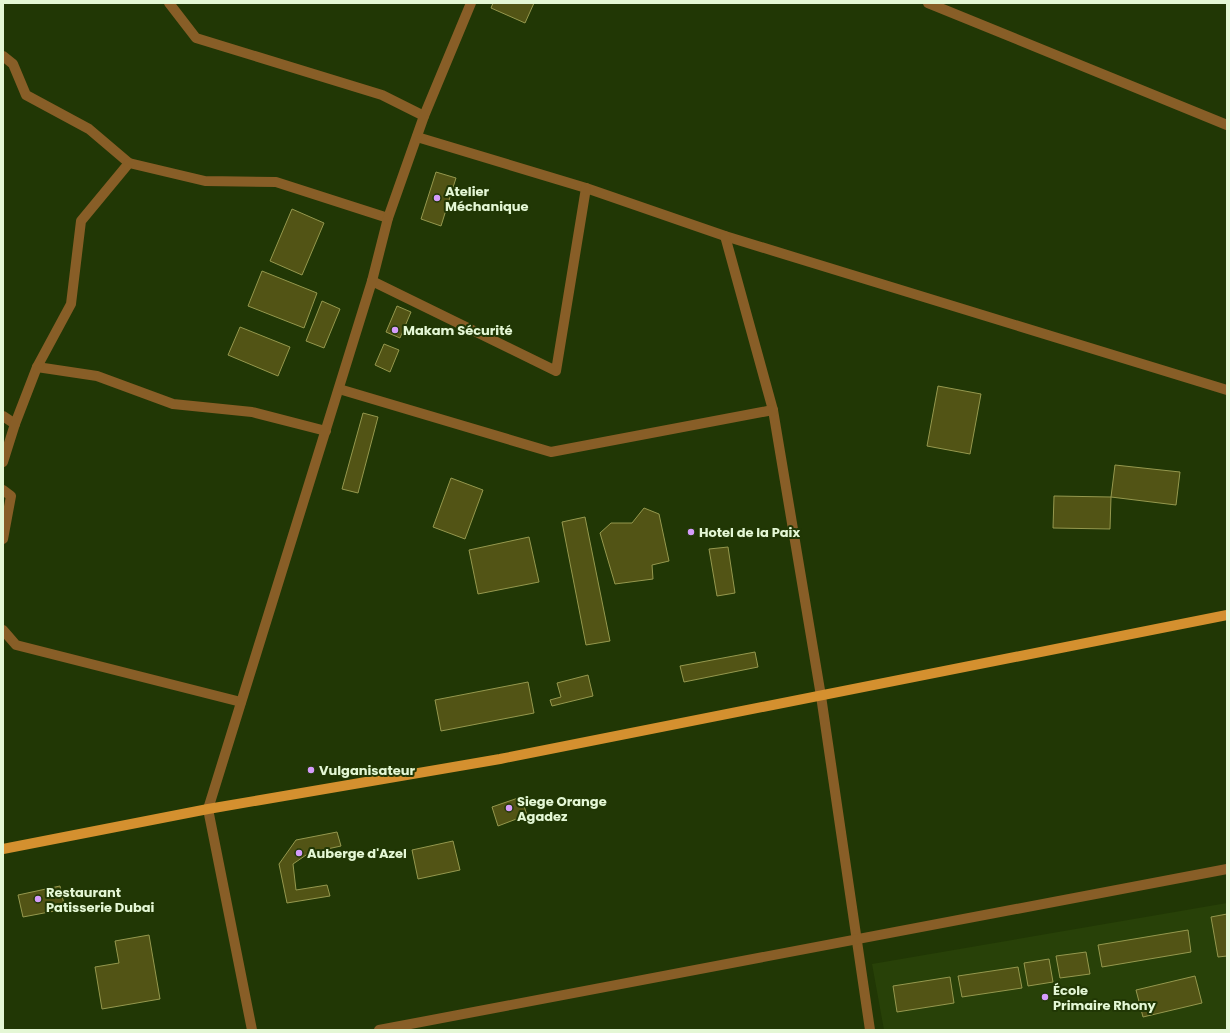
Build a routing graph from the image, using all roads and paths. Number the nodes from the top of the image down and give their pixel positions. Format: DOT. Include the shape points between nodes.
graph roads {
  1 [pos="169,3"];
  2 [pos="471,3"];
  3 [pos="928,3"];
  4 [pos="3,56"];
  5 [pos="424,116"];
  6 [pos="1227,125"];
  7 [pos="417,137"];
  8 [pos="129,163"];
  9 [pos="586,188"];
  10 [pos="388,218"];
  11 [pos="725,236"];
  12 [pos="372,281"];
  13 [pos="37,367"];
  14 [pos="339,389"];
  15 [pos="1227,390"];
  16 [pos="773,410"];
  17 [pos="3,416"];
  18 [pos="15,424"];
  19 [pos="326,431"];
  20 [pos="3,462"];
  21 [pos="3,490"];
  22 [pos="3,539"];
  23 [pos="1227,615"];
  24 [pos="3,630"];
  25 [pos="820,696"];
  26 [pos="241,702"];
  27 [pos="208,809"];
  28 [pos="3,849"];
  29 [pos="1227,869"];
  30 [pos="857,940"];
  31 [pos="252,1030"];
  32 [pos="379,1030"];
  33 [pos="870,1030"];
  1 -- 5 [label="street" via="196,38 382,95"];
  2 -- 5 [label="street"];
  3 -- 6 [label="street"];
  4 -- 8 [label="street" via="13,64 26,95 89,128"];
  5 -- 7 [label="street"];
  7 -- 9 [label="street"];
  7 -- 10 [label="street"];
  8 -- 10 [label="street" via="205,181 276,182"];
  8 -- 13 [label="street" via="81,221 71,304"];
  9 -- 11 [label="street"];
  9 -- 12 [label="street" via="556,371"];
  10 -- 12 [label="street"];
  11 -- 15 [label="street"];
  11 -- 16 [label="street"];
  12 -- 14 [label="street"];
  13 -- 18 [label="street"];
  13 -- 19 [label="street" via="97,376 173,404 252,412"];
  14 -- 16 [label="street" via="551,452"];
  14 -- 19 [label="street"];
  16 -- 25 [label="street"];
  17 -- 18 [label="street"];
  18 -- 20 [label="street"];
  19 -- 26 [label="street"];
  21 -- 22 [label="street" via="11,496"];
  23 -- 25 [label="main road"];
  24 -- 26 [label="street" via="16,645"];
  25 -- 27 [label="main road" via="500,759"];
  25 -- 30 [label="street"];
  26 -- 27 [label="street"];
  27 -- 28 [label="main road"];
  27 -- 31 [label="street"];
  29 -- 30 [label="street"];
  30 -- 32 [label="street"];
  30 -- 33 [label="street"];
}
